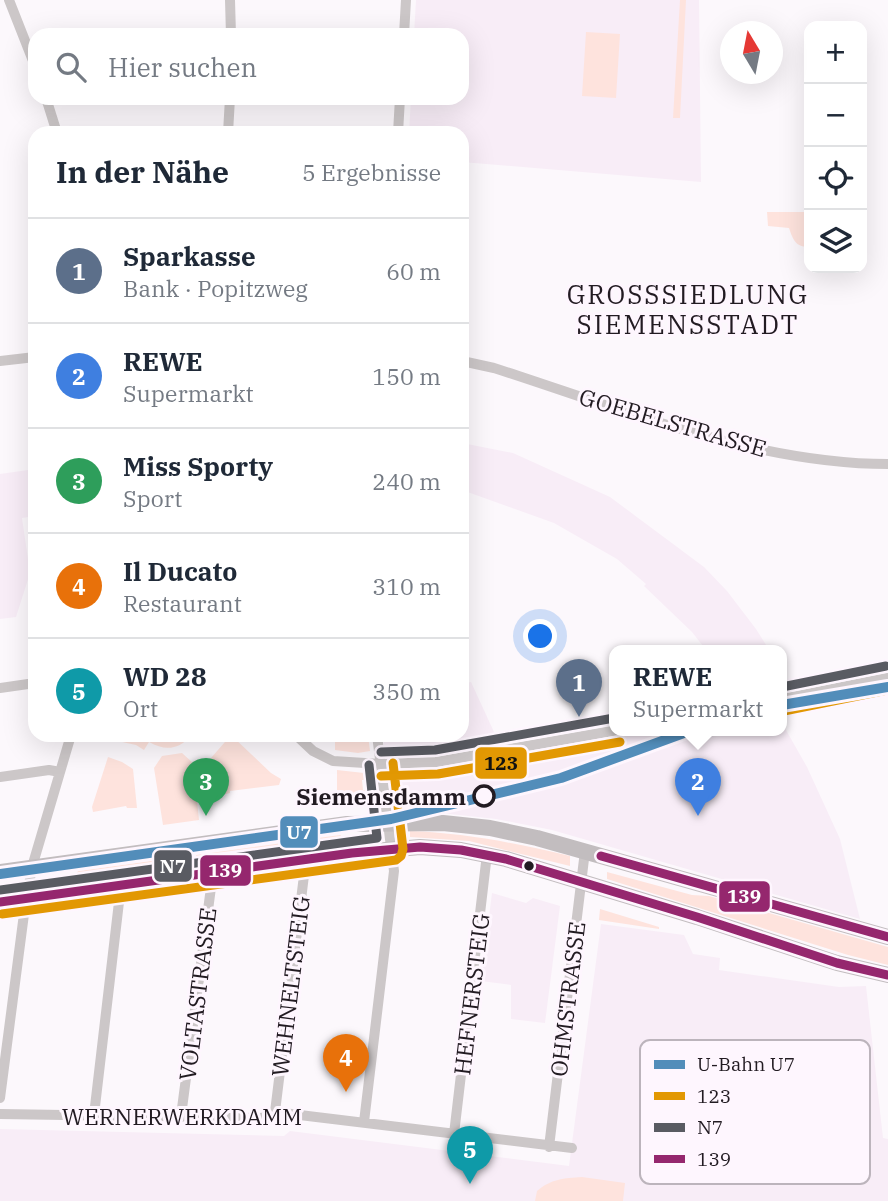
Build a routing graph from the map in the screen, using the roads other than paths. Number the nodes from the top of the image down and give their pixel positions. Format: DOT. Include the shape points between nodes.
graph roads {
  1 [pos="9,0"];
  2 [pos="230,0"];
  3 [pos="405,0"];
  4 [pos="0,4"];
  5 [pos="231,28"];
  6 [pos="404,28"];
  7 [pos="28,48"];
  8 [pos="48,105"];
  9 [pos="230,105"];
  10 [pos="400,105"];
  11 [pos="55,126"];
  12 [pos="228,126"];
  13 [pos="398,126"];
  14 [pos="28,358"];
  15 [pos="0,361"];
  16 [pos="469,363"];
  17 [pos="888,464"];
  18 [pos="888,678"];
  19 [pos="28,684"];
  20 [pos="0,688"];
  21 [pos="787,698"];
  22 [pos="609,732"];
  23 [pos="69,742"];
  24 [pos="303,742"];
  25 [pos="378,742"];
  26 [pos="381,764"];
  27 [pos="60,772"];
  28 [pos="0,777"];
  29 [pos="387,822"];
  30 [pos="391,849"];
  31 [pos="585,851"];
  32 [pos="487,854"];
  33 [pos="306,859"];
  34 [pos="32,867"];
  35 [pos="0,872"];
  36 [pos="213,872"];
  37 [pos="581,881"];
  38 [pos="121,885"];
  39 [pos="26,899"];
  40 [pos="0,902"];
  41 [pos="888,937"];
  42 [pos="888,975"];
  43 [pos="0,1098"];
  44 [pos="275,1112"];
  45 [pos="0,1114"];
  46 [pos="94,1115"];
  47 [pos="181,1116"];
  48 [pos="364,1122"];
  49 [pos="454,1134"];
  50 [pos="550,1147"];
  51 [pos="572,1148"];
  1 -- 4 [label="street"];
  1 -- 7 [label="street"];
  2 -- 5 [label="street"];
  3 -- 6 [label="street"];
  8 -- 11 [label="street"];
  9 -- 12 [label="street"];
  10 -- 13 [label="street"];
  14 -- 15 [label="street"];
  16 -- 17 [label="street, GOEBELSTRASSE" via="750,447 830,461"];
  18 -- 21 [label="street"];
  19 -- 20 [label="street"];
  22 -- 26 [label="street" via="436,762"];
  23 -- 27 [label="street"];
  24 -- 26 [label="street" via="333,761"];
  25 -- 26 [label="street"];
  26 -- 29 [label="street"];
  27 -- 28 [label="street"];
  27 -- 34 [label="street"];
  29 -- 30 [label="street"];
  29 -- 31 [label="main road" via="490,828"];
  29 -- 34 [label="main road" via="333,825"];
  30 -- 32 [label="main road"];
  30 -- 33 [label="main road"];
  30 -- 48 [label="street" via="393,888"];
  31 -- 37 [label="street, OHMSTRASSE"];
  31 -- 41 [label="main road"];
  32 -- 37 [label="main road"];
  32 -- 49 [label="street, HEFNERSTEIG"];
  33 -- 36 [label="main road"];
  33 -- 44 [label="street, WEHNELTSTEIG"];
  34 -- 35 [label="main road"];
  34 -- 39 [label="street"];
  36 -- 38 [label="main road"];
  36 -- 47 [label="street, VOLTASTRASSE"];
  37 -- 42 [label="main road"];
  37 -- 50 [label="street, OHMSTRASSE"];
  38 -- 39 [label="main road"];
  38 -- 46 [label="street"];
  39 -- 40 [label="main road"];
  39 -- 43 [label="street"];
  44 -- 47 [label="street, WERNERWERKDAMM" via="261,1118"];
  44 -- 48 [label="street, WERNERWERKDAMM"];
  45 -- 46 [label="street, WERNERWERKDAMM"];
  46 -- 47 [label="street, WERNERWERKDAMM"];
  48 -- 49 [label="street, WERNERWERKDAMM"];
  49 -- 50 [label="street, WERNERWERKDAMM"];
  50 -- 51 [label="street, WERNERWERKDAMM"];
}
